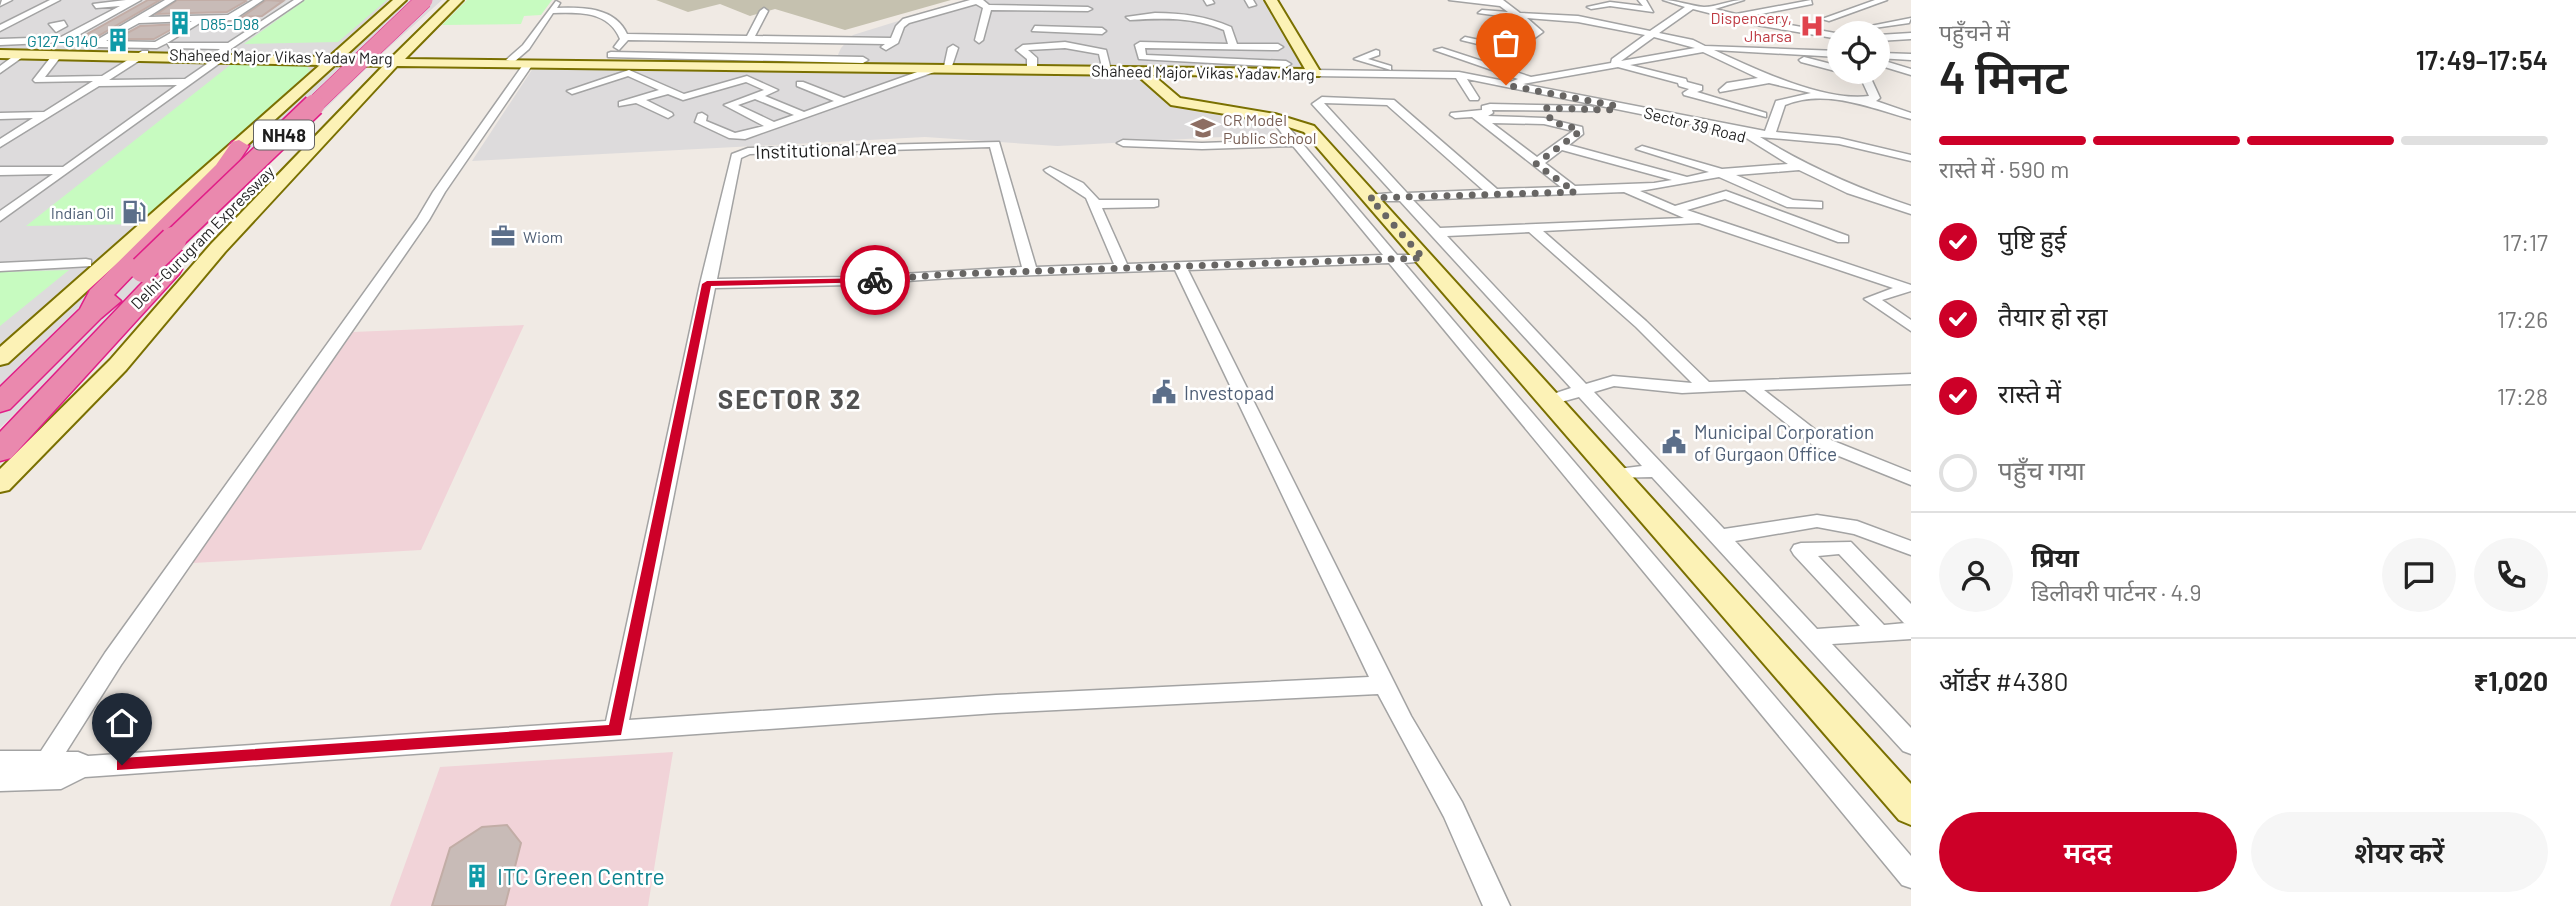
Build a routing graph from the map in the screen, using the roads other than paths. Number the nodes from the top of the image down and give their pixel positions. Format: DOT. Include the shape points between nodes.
graph roads {
  1 [pos="8,0"];
  2 [pos="56,0"];
  3 [pos="171,0"];
  4 [pos="259,0"];
  5 [pos="299,0"];
  6 [pos="400,0"];
  7 [pos="425,0"];
  8 [pos="442,0"];
  9 [pos="457,0"];
  10 [pos="558,0"];
  11 [pos="1271,0"];
  12 [pos="1453,0"];
  13 [pos="1642,0"];
  14 [pos="1667,0"];
  15 [pos="1740,0"];
  16 [pos="1883,0"];
  17 [pos="135,1"];
  18 [pos="1809,1"];
  19 [pos="285,2"];
  20 [pos="981,2"];
  21 [pos="1501,2"];
  22 [pos="0,4"];
  23 [pos="1087,4"];
  24 [pos="1591,6"];
  25 [pos="1691,6"];
  26 [pos="1035,8"];
  27 [pos="1630,8"];
  28 [pos="1704,10"];
  29 [pos="551,11"];
  30 [pos="1649,11"];
  31 [pos="101,12"];
  32 [pos="764,12"];
  33 [pos="1482,13"];
  34 [pos="1515,14"];
  35 [pos="20,16"];
  36 [pos="1677,16"];
  37 [pos="1130,17"];
  38 [pos="1732,17"];
  39 [pos="230,18"];
  40 [pos="202,19"];
  41 [pos="1826,19"];
  42 [pos="137,20"];
  43 [pos="1909,20"];
  44 [pos="1756,22"];
  45 [pos="88,24"];
  46 [pos="1890,24"];
  47 [pos="814,25"];
  48 [pos="0,28"];
  49 [pos="1624,28"];
  50 [pos="1827,32"];
  51 [pos="1653,34"];
  52 [pos="1911,36"];
  53 [pos="624,37"];
  54 [pos="750,38"];
  55 [pos="810,39"];
  56 [pos="844,39"];
  57 [pos="979,40"];
  58 [pos="1465,40"];
  59 [pos="1890,40"];
  60 [pos="895,41"];
  61 [pos="353,42"];
  62 [pos="76,43"];
  63 [pos="95,44"];
  64 [pos="1233,45"];
  65 [pos="1890,45"];
  66 [pos="170,46"];
  67 [pos="232,46"];
  68 [pos="299,46"];
  69 [pos="1727,46"];
  70 [pos="953,48"];
  71 [pos="1705,48"];
  72 [pos="1438,50"];
  73 [pos="0,52"];
  74 [pos="414,53"];
  75 [pos="1376,53"];
  76 [pos="1827,53"];
  77 [pos="1911,53"];
  78 [pos="22,54"];
  79 [pos="57,55"];
  80 [pos="143,55"];
  81 [pos="1890,55"];
  82 [pos="220,56"];
  83 [pos="252,58"];
  84 [pos="606,59"];
  85 [pos="1804,60"];
  86 [pos="320,61"];
  87 [pos="453,61"];
  88 [pos="520,62"];
  89 [pos="833,64"];
  90 [pos="1612,64"];
  91 [pos="1827,66"];
  92 [pos="1890,66"];
  93 [pos="1739,67"];
  94 [pos="1289,68"];
  95 [pos="631,69"];
  96 [pos="940,69"];
  97 [pos="1032,69"];
  98 [pos="0,70"];
  99 [pos="1106,70"];
  100 [pos="1140,71"];
  101 [pos="1647,72"];
  102 [pos="1911,72"];
  103 [pos="1314,73"];
  104 [pos="1412,75"];
  105 [pos="1459,75"];
  106 [pos="1785,75"];
  107 [pos="1527,79"];
  108 [pos="1769,80"];
  109 [pos="98,81"];
  110 [pos="1633,81"];
  111 [pos="187,82"];
  112 [pos="800,84"];
  113 [pos="1870,84"];
  114 [pos="592,85"];
  115 [pos="1506,85"];
  116 [pos="370,86"];
  117 [pos="1451,86"];
  118 [pos="670,90"];
  119 [pos="1724,90"];
  120 [pos="572,91"];
  121 [pos="867,93"];
  122 [pos="612,95"];
  123 [pos="756,96"];
  124 [pos="1835,96"];
  125 [pos="1474,99"];
  126 [pos="636,100"];
  127 [pos="887,100"];
  128 [pos="1863,100"];
  129 [pos="843,101"];
  130 [pos="623,104"];
  131 [pos="1617,106"];
  132 [pos="1545,108"];
  133 [pos="45,115"];
  134 [pos="668,115"];
  135 [pos="1455,115"];
  136 [pos="1762,115"];
  137 [pos="0,116"];
  138 [pos="702,116"];
  139 [pos="803,116"];
  140 [pos="1477,116"];
  141 [pos="1911,116"];
  142 [pos="1275,118"];
  143 [pos="1552,122"];
  144 [pos="775,126"];
  145 [pos="1744,132"];
  146 [pos="1770,134"];
  147 [pos="1123,143"];
  148 [pos="1295,143"];
  149 [pos="0,144"];
  150 [pos="239,146"];
  151 [pos="1561,146"];
  152 [pos="1642,149"];
  153 [pos="1908,156"];
  154 [pos="1536,164"];
  155 [pos="1799,166"];
  156 [pos="65,170"];
  157 [pos="1050,170"];
  158 [pos="0,171"];
  159 [pos="1721,173"];
  160 [pos="1686,180"];
  161 [pos="1660,187"];
  162 [pos="1622,188"];
  163 [pos="1575,192"];
  164 [pos="1496,195"];
  165 [pos="1404,197"];
  166 [pos="1370,198"];
  167 [pos="1702,201"];
  168 [pos="1154,203"];
  169 [pos="1094,204"];
  170 [pos="1818,205"];
  171 [pos="1674,210"];
  172 [pos="1911,210"];
  173 [pos="0,218"];
  174 [pos="1708,221"];
  175 [pos="1533,229"];
  176 [pos="1439,232"];
  177 [pos="1843,239"];
  178 [pos="1423,258"];
  179 [pos="1393,259"];
  180 [pos="86,263"];
  181 [pos="0,267"];
  182 [pos="1180,267"];
  183 [pos="1122,268"];
  184 [pos="1030,271"];
  185 [pos="707,284"];
  186 [pos="1909,287"];
  187 [pos="92,312"];
  188 [pos="1911,327"];
  189 [pos="0,358"];
  190 [pos="35,369"];
  191 [pos="1911,379"];
  192 [pos="0,385"];
  193 [pos="1749,386"];
  194 [pos="1706,388"];
  195 [pos="1582,389"];
  196 [pos="1550,400"];
  197 [pos="0,403"];
  198 [pos="0,451"];
  199 [pos="1654,471"];
  200 [pos="1616,474"];
  201 [pos="1911,479"];
  202 [pos="0,484"];
  203 [pos="1718,537"];
  204 [pos="1911,548"];
  205 [pos="1911,617"];
  206 [pos="1911,631"];
  207 [pos="1879,633"];
  208 [pos="1813,637"];
  209 [pos="1385,685"];
  210 [pos="615,731"];
  211 [pos="1911,744"];
  212 [pos="48,760"];
  213 [pos="0,761"];
  214 [pos="82,767"];
  215 [pos="31,779"];
  216 [pos="0,780"];
  217 [pos="1911,809"];
  218 [pos="1911,876"];
  219 [pos="1497,906"];
  1 -- 22 [label="street"];
  2 -- 35 [label="street"];
  3 -- 42 [label="street"];
  4 -- 39 [label="street"];
  5 -- 67 [label="street"];
  6 -- 61 [label="main road"];
  7 -- 187 [label="highway, Delhi-Gurugram Expressway / NH48, bridge" via="117,295"];
  8 -- 198 [label="highway, Delhi-Gurugram Expressway / NH48" via="109,330"];
  9 -- 74 [label="main road"];
  10 -- 29 [label="street"];
  11 -- 103 [label="main road"];
  12 -- 21 [label="street"];
  13 -- 30 [label="street"];
  14 -- 25 [label="street"];
  15 -- 28 [label="street"];
  16 -- 41 [label="street"];
  17 -- 31 [label="street" via="120,10"];
  17 -- 31 [label="street" via="107,2"];
  18 -- 38 [label="street"];
  18 -- 41 [label="street"];
  19 -- 39 [label="street" via="260,17"];
  20 -- 26 [label="street"];
  20 -- 57 [label="street"];
  20 -- 60 [label="street" via="906,20"];
  21 -- 34 [label="street"];
  23 -- 26 [label="street"];
  23 -- 26 [label="street" via="1095,28 1035,28"];
  24 -- 27 [label="street"];
  25 -- 28 [label="street"];
  25 -- 36 [label="street"];
  27 -- 30 [label="street"];
  27 -- 49 [label="street" via="1615,23"];
  28 -- 38 [label="street"];
  29 -- 53 [label="street" via="594,11 616,25"];
  29 -- 88 [label="street"];
  30 -- 36 [label="street"];
  31 -- 45 [label="street"];
  32 -- 54 [label="street"];
  33 -- 34 [label="street"];
  34 -- 49 [label="street"];
  34 -- 58 [label="street" via="1539,32 1511,53"];
  35 -- 45 [label="street" via="64,24 57,29"];
  35 -- 48 [label="street"];
  36 -- 51 [label="street"];
  37 -- 64 [label="street" via="1171,10 1225,28"];
  38 -- 44 [label="street"];
  39 -- 40 [label="street"];
  40 -- 42 [label="street"];
  40 -- 63 [label="street" via="157,45"];
  42 -- 63 [label="street"];
  43 -- 46 [label="street"];
  44 -- 50 [label="street"];
  44 -- 69 [label="street"];
  45 -- 48 [label="street" via="59,41"];
  47 -- 55 [label="street"];
  49 -- 51 [label="street"];
  51 -- 71 [label="street"];
  51 -- 90 [label="street"];
  52 -- 59 [label="street"];
  53 -- 54 [label="street"];
  53 -- 84 [label="street"];
  54 -- 55 [label="street"];
  55 -- 56 [label="street"];
  56 -- 60 [label="street"];
  56 -- 89 [label="street"];
  60 -- 89 [label="street" via="872,55"];
  61 -- 86 [label="main road"];
  61 -- 86 [label="main road"];
  62 -- 63 [label="street"];
  64 -- 94 [label="street" via="1276,42"];
  64 -- 94 [label="street" via="1140,46 1142,57 1152,59"];
  65 -- 77 [label="street"];
  66 -- 67 [label="street"];
  67 -- 82 [label="street"];
  68 -- 82 [label="main road" via="246,46"];
  69 -- 71 [label="street, Shaheed Major Vikas Yadav Marg"];
  69 -- 76 [label="street, Shaheed Major Vikas Yadav Marg"];
  70 -- 96 [label="street"];
  71 -- 90 [label="street, Shaheed Major Vikas Yadav Marg"];
  71 -- 93 [label="street"];
  72 -- 107 [label="street"];
  73 -- 78 [label="main road, Shaheed Major Vikas Yadav Marg"];
  73 -- 80 [label="main road, Shaheed Major Vikas Yadav Marg"];
  74 -- 86 [label="main road, Shaheed Major Vikas Yadav Marg"];
  74 -- 87 [label="main road, Shaheed Major Vikas Yadav Marg"];
  74 -- 87 [label="main road"];
  74 -- 116 [label="main road"];
  75 -- 104 [label="street" via="1360,59"];
  77 -- 81 [label="street"];
  78 -- 79 [label="main road, Shaheed Major Vikas Yadav Marg"];
  78 -- 98 [label="street"];
  79 -- 80 [label="main road, Shaheed Major Vikas Yadav Marg"];
  79 -- 109 [label="street" via="38,80"];
  80 -- 82 [label="main road, Shaheed Major Vikas Yadav Marg"];
  80 -- 109 [label="street"];
  82 -- 83 [label="main road, Shaheed Major Vikas Yadav Marg"];
  82 -- 86 [label="main road, Shaheed Major Vikas Yadav Marg"];
  82 -- 111 [label="street"];
  83 -- 86 [label="main road"];
  83 -- 86 [label="main road, Shaheed Major Vikas Yadav Marg"];
  84 -- 88 [label="main road, Shaheed Major Vikas Yadav Marg"];
  84 -- 89 [label="street"];
  84 -- 95 [label="main road, Shaheed Major Vikas Yadav Marg"];
  85 -- 91 [label="street"];
  86 -- 150 [label="main road"];
  87 -- 88 [label="main road, Shaheed Major Vikas Yadav Marg"];
  87 -- 116 [label="main road"];
  88 -- 212 [label="street" via="423,220 113,659"];
  89 -- 95 [label="main road, Shaheed Major Vikas Yadav Marg"];
  89 -- 96 [label="main road, Shaheed Major Vikas Yadav Marg"];
  90 -- 101 [label="street"];
  90 -- 107 [label="street, Shaheed Major Vikas Yadav Marg"];
  92 -- 102 [label="street"];
  93 -- 106 [label="street"];
  93 -- 108 [label="street"];
  94 -- 100 [label="main road, Shaheed Major Vikas Yadav Marg"];
  94 -- 103 [label="main road, Shaheed Major Vikas Yadav Marg"];
  95 -- 114 [label="street"];
  95 -- 118 [label="street"];
  96 -- 97 [label="main road, Shaheed Major Vikas Yadav Marg"];
  96 -- 121 [label="street"];
  97 -- 99 [label="main road, Shaheed Major Vikas Yadav Marg"];
  97 -- 99 [label="street" via="1032,58 1023,48 1065,45 1103,52"];
  99 -- 100 [label="main road, Shaheed Major Vikas Yadav Marg"];
  100 -- 142 [label="main road" via="1177,102"];
  101 -- 110 [label="street"];
  101 -- 136 [label="street" via="1698,88 1688,93"];
  103 -- 104 [label="street, Shaheed Major Vikas Yadav Marg"];
  104 -- 105 [label="street, Shaheed Major Vikas Yadav Marg"];
  104 -- 117 [label="street"];
  105 -- 115 [label="street, Shaheed Major Vikas Yadav Marg"];
  105 -- 125 [label="street"];
  107 -- 115 [label="street, Shaheed Major Vikas Yadav Marg"];
  108 -- 119 [label="street" via="1730,85"];
  108 -- 124 [label="street"];
  109 -- 111 [label="street"];
  109 -- 133 [label="street"];
  111 -- 156 [label="street"];
  112 -- 129 [label="street"];
  113 -- 128 [label="street" via="1876,97"];
  114 -- 120 [label="street"];
  114 -- 122 [label="street"];
  115 -- 131 [label="street, Sector 39 Road"];
  116 -- 202 [label="main road" via="218,248 118,365"];
  118 -- 123 [label="street" via="687,97 747,79 773,90"];
  118 -- 126 [label="street"];
  121 -- 127 [label="street"];
  121 -- 129 [label="street"];
  123 -- 139 [label="street"];
  123 -- 144 [label="street" via="729,106"];
  124 -- 128 [label="street"];
  124 -- 146 [label="street" via="1780,103"];
  126 -- 130 [label="street"];
  126 -- 134 [label="street"];
  128 -- 141 [label="street"];
  129 -- 139 [label="street"];
  131 -- 132 [label="street" via="1609,110"];
  131 -- 145 [label="street, Sector 39 Road"];
  132 -- 140 [label="street" via="1490,107 1488,113"];
  132 -- 143 [label="street"];
  133 -- 137 [label="street"];
  133 -- 149 [label="street"];
  135 -- 140 [label="street"];
  138 -- 144 [label="street" via="700,122 738,136"];
  139 -- 144 [label="street"];
  140 -- 143 [label="street"];
  140 -- 154 [label="street"];
  142 -- 148 [label="street"];
  142 -- 166 [label="main road" via="1309,130"];
  143 -- 151 [label="street" via="1578,129"];
  145 -- 146 [label="street"];
  145 -- 155 [label="street, Sector 39 Road"];
  146 -- 153 [label="street" via="1839,141"];
  147 -- 148 [label="street"];
  148 -- 179 [label="street"];
  150 -- 187 [label="highway" via="224,169 99,295"];
  150 -- 189 [label="main road"];
  151 -- 154 [label="street"];
  151 -- 160 [label="street"];
  152 -- 159 [label="street"];
  154 -- 163 [label="street"];
  155 -- 159 [label="street"];
  155 -- 172 [label="street, Sector 39 Road"];
  156 -- 158 [label="street"];
  156 -- 173 [label="street"];
  157 -- 169 [label="street" via="1086,191"];
  159 -- 160 [label="street"];
  159 -- 170 [label="street" via="1791,204"];
  160 -- 161 [label="street"];
  161 -- 162 [label="street"];
  161 -- 167 [label="street"];
  162 -- 163 [label="street"];
  162 -- 171 [label="street"];
  163 -- 164 [label="street"];
  164 -- 165 [label="street"];
  164 -- 165 [label="street" via="1390,102 1319,101 1317,106"];
  165 -- 166 [label="street"];
  165 -- 176 [label="street"];
  166 -- 178 [label="main road"];
  167 -- 171 [label="street"];
  167 -- 177 [label="street" via="1732,196"];
  168 -- 169 [label="street"];
  169 -- 183 [label="street"];
  171 -- 174 [label="street"];
  174 -- 175 [label="street"];
  174 -- 186 [label="street"];
  175 -- 176 [label="street"];
  175 -- 194 [label="street"];
  176 -- 195 [label="street"];
  178 -- 179 [label="street"];
  178 -- 196 [label="main road"];
  179 -- 182 [label="street"];
  179 -- 218 [label="street"];
  180 -- 181 [label="street"];
  182 -- 183 [label="street"];
  182 -- 209 [label="street"];
  183 -- 184 [label="street"];
  184 -- 185 [label="street"];
  184 -- 185 [label="street, Institutional Area" via="998,140 740,153 734,161"];
  185 -- 210 [label="street, Institutional Area"];
  186 -- 188 [label="street" via="1871,299"];
  187 -- 190 [label="highway, Delhi-Gurugram Expressway / NH48"];
  190 -- 192 [label="highway"];
  190 -- 197 [label="highway, Delhi-Gurugram Expressway / NH48"];
  191 -- 193 [label="street"];
  193 -- 194 [label="street"];
  193 -- 201 [label="street" via="1820,442"];
  194 -- 195 [label="street" via="1612,381"];
  195 -- 196 [label="street"];
  195 -- 199 [label="street"];
  196 -- 200 [label="main road"];
  199 -- 200 [label="street"];
  199 -- 203 [label="street"];
  200 -- 217 [label="main road"];
  203 -- 204 [label="street" via="1817,521 1857,528"];
  203 -- 208 [label="street"];
  205 -- 207 [label="street" via="1844,547 1801,550"];
  206 -- 207 [label="street"];
  207 -- 208 [label="street"];
  208 -- 211 [label="street"];
  209 -- 210 [label="street" via="996,704"];
  209 -- 219 [label="street" via="1453,810"];
  210 -- 214 [label="street"];
  212 -- 213 [label="street"];
  212 -- 214 [label="street" via="78,762"];
  212 -- 215 [label="street"];
  214 -- 215 [label="street" via="61,778"];
  215 -- 216 [label="street"];
}
